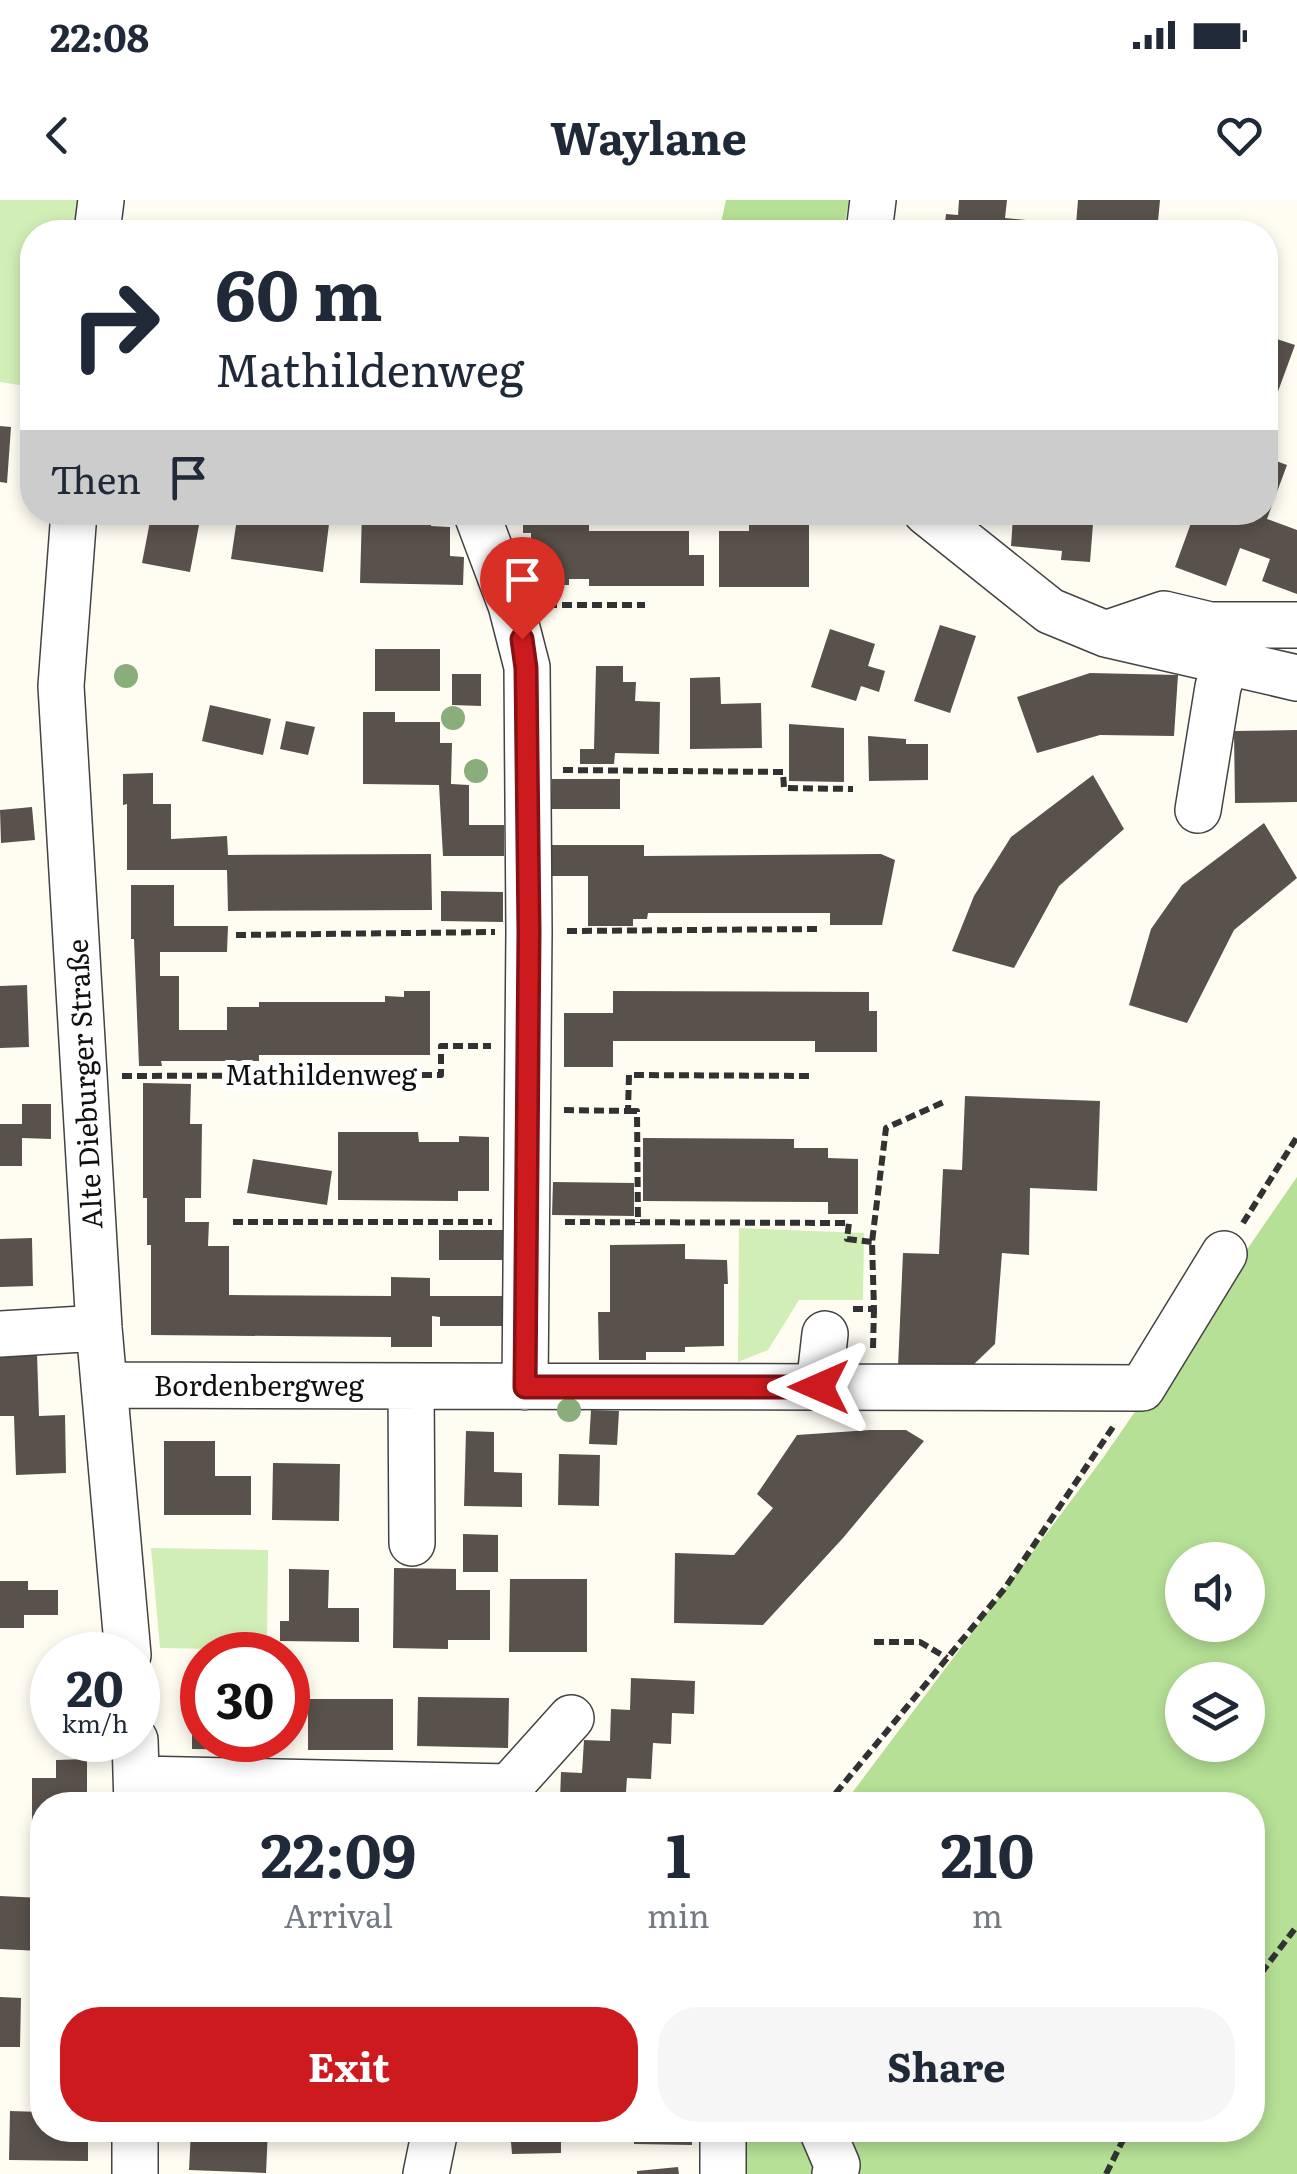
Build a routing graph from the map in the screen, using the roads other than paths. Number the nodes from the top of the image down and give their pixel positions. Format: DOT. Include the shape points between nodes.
graph roads {
  1 [pos="73,525"];
  2 [pos="481,525"];
  3 [pos="942,525"];
  4 [pos="1297,625"];
  5 [pos="1106,634"];
  6 [pos="1227,660"];
  7 [pos="1297,678"];
  8 [pos="1198,810"];
  9 [pos="1224,1254"];
  10 [pos="99,1328"];
  11 [pos="0,1334"];
  12 [pos="825,1334"];
  13 [pos="106,1385"];
  14 [pos="412,1386"];
  15 [pos="525,1387"];
  16 [pos="819,1387"];
  17 [pos="412,1543"];
  18 [pos="126,1632"];
  19 [pos="571,1718"];
  20 [pos="137,1775"];
  21 [pos="437,1792"];
  22 [pos="511,1792"];
  23 [pos="135,2142"];
  24 [pos="433,2142"];
  25 [pos="724,2142"];
  26 [pos="827,2142"];
  27 [pos="134,2174"];
  28 [pos="426,2174"];
  29 [pos="724,2174"];
  30 [pos="836,2174"];
  1 -- 10 [label="street, Alte Dieburger Straße" via="60,686"];
  2 -- 15 [label="street" via="526,668"];
  3 -- 5 [label="street" via="1050,611"];
  4 -- 5 [label="street" via="1210,625 1164,614"];
  5 -- 6 [label="street"];
  6 -- 7 [label="street"];
  6 -- 8 [label="street"];
  9 -- 16 [label="street, Bordenbergweg" via="1142,1388"];
  10 -- 11 [label="street"];
  10 -- 13 [label="street, Alte Dieburger Straße"];
  12 -- 16 [label="street"];
  13 -- 14 [label="street, Bordenbergweg"];
  13 -- 18 [label="street, Alte Dieburger Straße"];
  14 -- 15 [label="street, Bordenbergweg"];
  14 -- 17 [label="street"];
  15 -- 16 [label="street, Bordenbergweg"];
  19 -- 22 [label="street"];
  20 -- 21 [label="street"];
  23 -- 27 [label="street"];
  24 -- 28 [label="street"];
  25 -- 29 [label="street"];
  26 -- 30 [label="street"];
}
